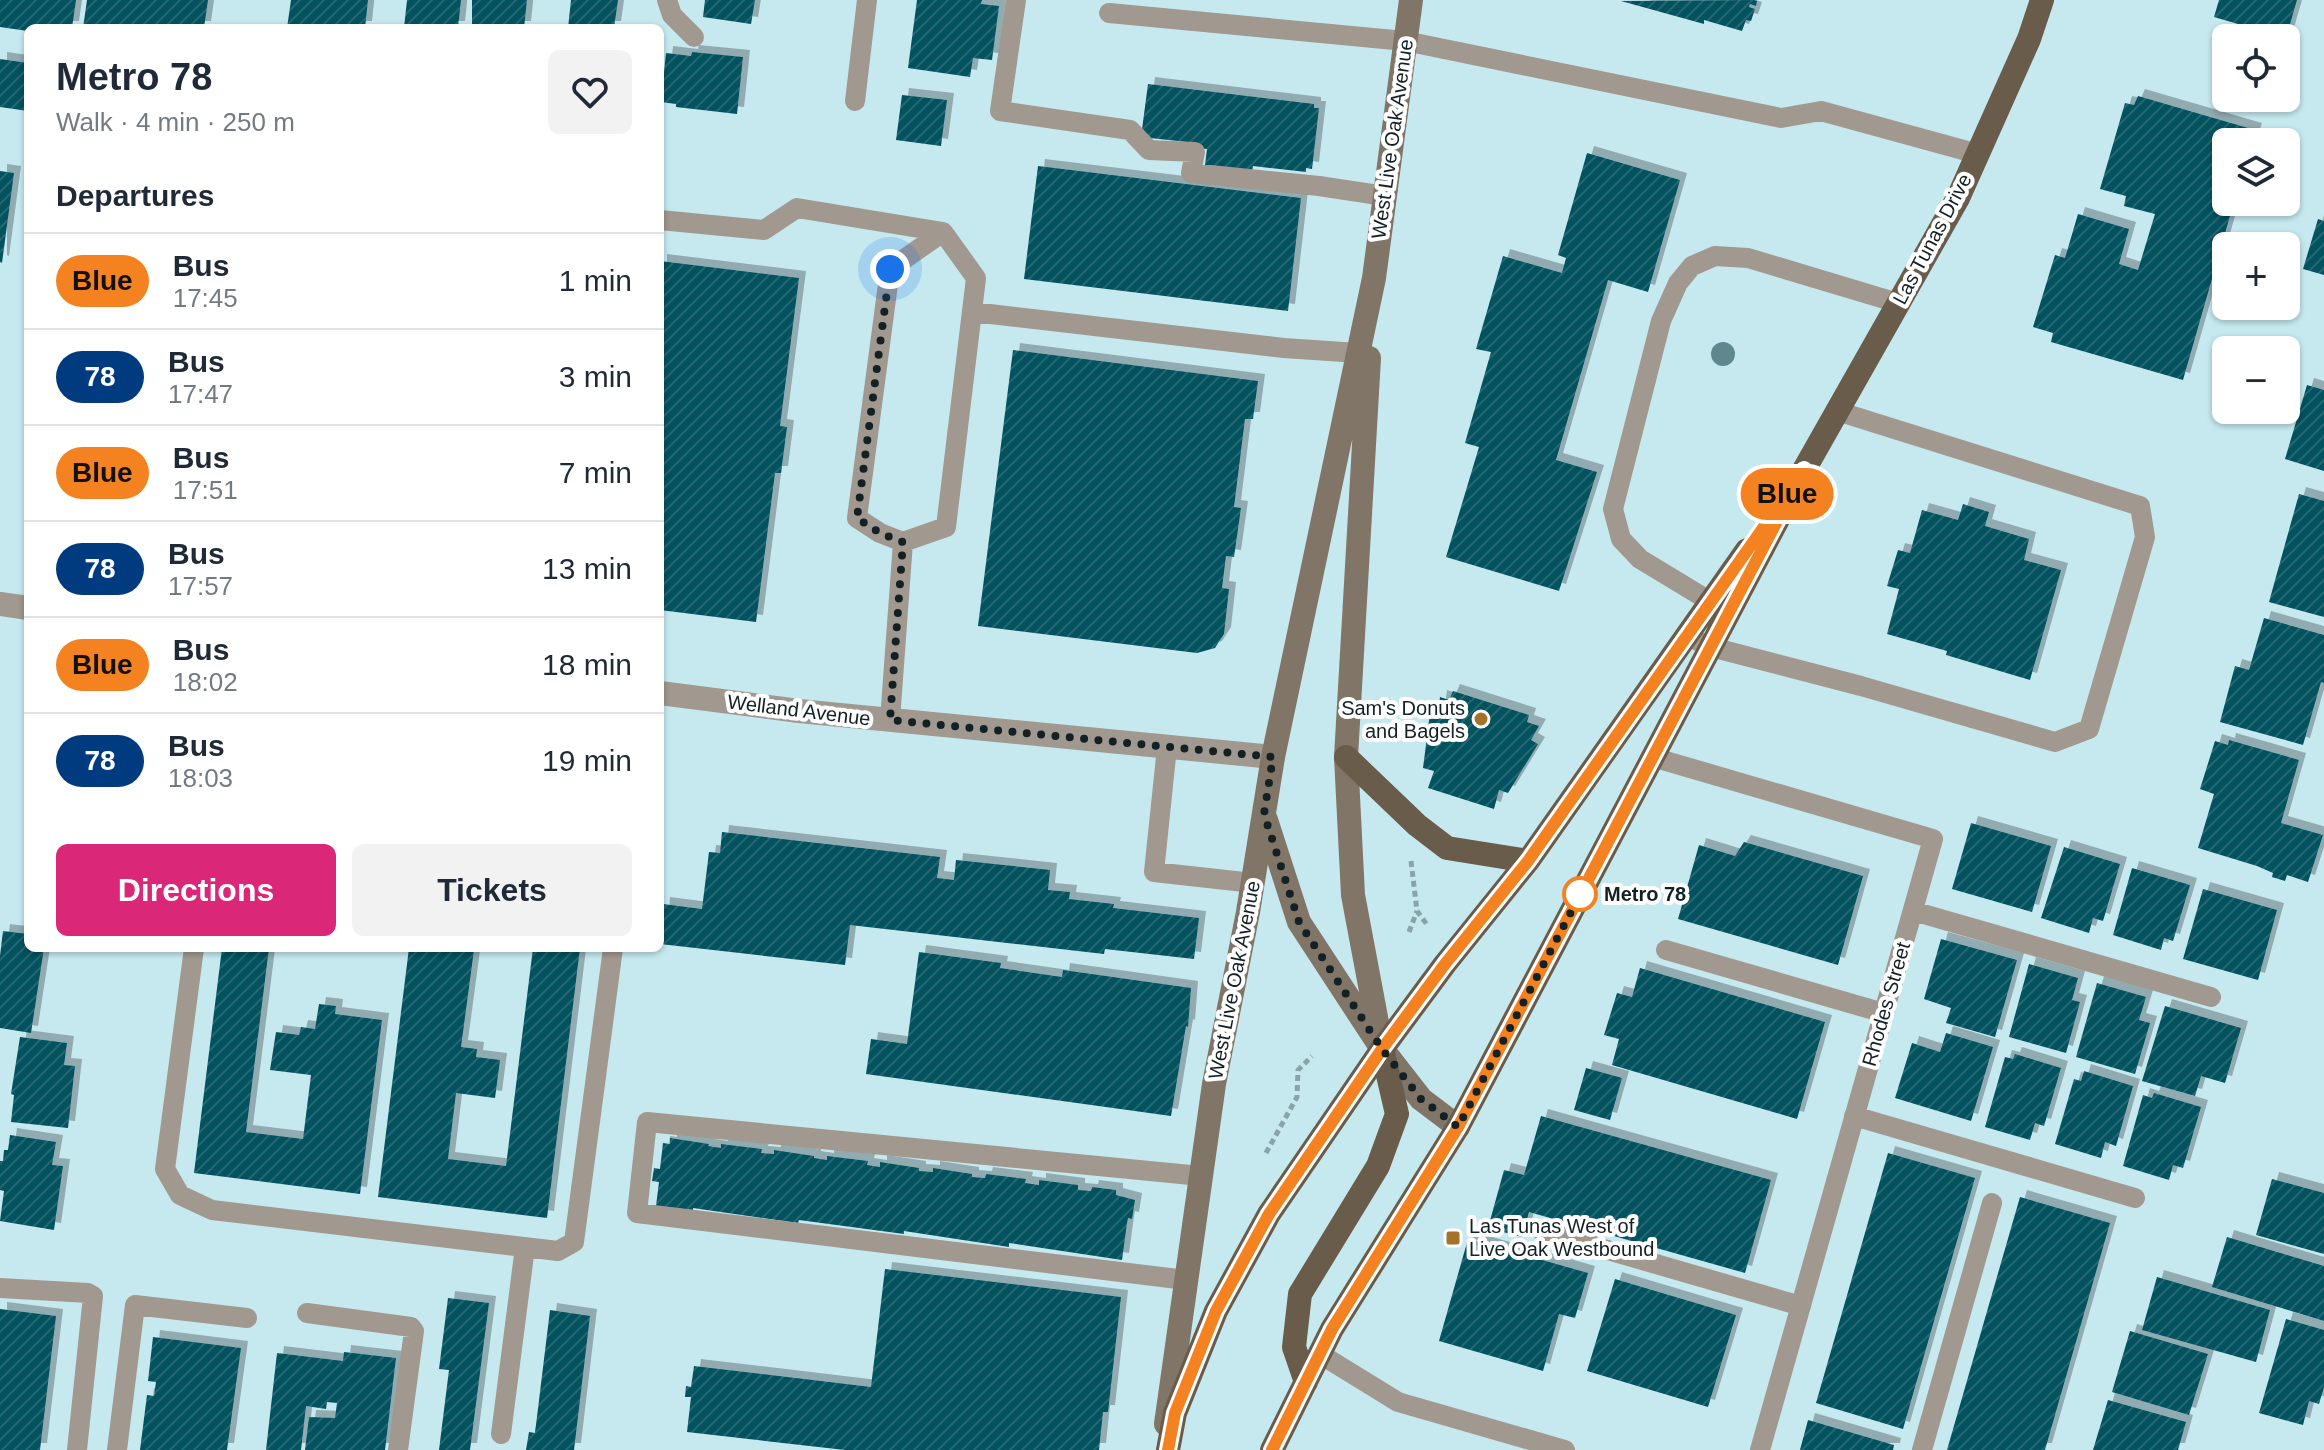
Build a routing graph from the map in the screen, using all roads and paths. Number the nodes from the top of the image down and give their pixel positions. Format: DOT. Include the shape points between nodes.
graph roads {
  1 [pos="667,0"];
  2 [pos="867,0"];
  3 [pos="1016,0"];
  4 [pos="1411,0"];
  5 [pos="2042,0"];
  6 [pos="1109,13"];
  7 [pos="694,37"];
  8 [pos="1405,41"];
  9 [pos="855,101"];
  10 [pos="1978,154"];
  11 [pos="1385,196"];
  12 [pos="664,220"];
  13 [pos="943,232"];
  14 [pos="1374,278"];
  15 [pos="1898,303"];
  16 [pos="973,312"];
  17 [pos="1358,353"];
  18 [pos="1837,411"];
  19 [pos="1804,470"];
  20 [pos="903,542"];
  21 [pos="1711,602"];
  22 [pos="0,604"];
  23 [pos="24,607"];
  24 [pos="1687,636"];
  25 [pos="1711,647"];
  26 [pos="664,693"];
  27 [pos="890,720"];
  28 [pos="1167,747"];
  29 [pos="1273,757"];
  30 [pos="1346,757"];
  31 [pos="1652,757"];
  32 [pos="1264,814"];
  33 [pos="1412,849"];
  34 [pos="1528,861"];
  35 [pos="1253,883"];
  36 [pos="1417,911"];
  37 [pos="1913,911"];
  38 [pos="1428,926"];
  39 [pos="1409,932"];
  40 [pos="1666,950"];
  41 [pos="193,952"];
  42 [pos="612,952"];
  43 [pos="2211,997"];
  44 [pos="1884,1013"];
  45 [pos="1382,1049"];
  46 [pos="1312,1056"];
  47 [pos="1854,1116"];
  48 [pos="1458,1127"];
  49 [pos="1260,1165"];
  50 [pos="1201,1176"];
  51 [pos="2135,1198"];
  52 [pos="1992,1203"];
  53 [pos="1542,1231"];
  54 [pos="525,1247"];
  55 [pos="1186,1280"];
  56 [pos="0,1288"];
  57 [pos="1801,1306"];
  58 [pos="307,1313"];
  59 [pos="247,1318"];
  60 [pos="1320,1354"];
  61 [pos="1306,1382"];
  62 [pos="501,1434"];
  63 [pos="77,1450"];
  64 [pos="117,1450"];
  65 [pos="398,1450"];
  66 [pos="1165,1450"];
  67 [pos="1272,1450"];
  68 [pos="1565,1450"];
  69 [pos="1760,1450"];
  70 [pos="1922,1450"];
  1 -- 7 [label="lane" via="672,15"];
  2 -- 9 [label="lane"];
  3 -- 11 [label="lane" via="1000,111 1130,130 1149,150 1195,152 1191,173"];
  4 -- 8 [label="street, West Live Oak Avenue"];
  5 -- 10 [label="main road, Las Tunas Drive"];
  6 -- 8 [label="lane"];
  8 -- 10 [label="lane" via="1781,118 1821,111"];
  8 -- 11 [label="street, West Live Oak Avenue"];
  10 -- 15 [label="main road, Las Tunas Drive"];
  11 -- 14 [label="street, West Live Oak Avenue"];
  12 -- 13 [label="lane" via="764,230 797,208"];
  13 -- 16 [label="lane" via="976,278"];
  13 -- 20 [label="lane" via="890,269 857,518"];
  14 -- 17 [label="street, West Live Oak Avenue"];
  14 -- 30 [label="street, West Live Oak Avenue"];
  15 -- 18 [label="main road, Las Tunas Drive"];
  15 -- 21 [label="lane" via="1748,258 1715,256 1692,266 1678,283 1661,321 1613,509 1621,539 1640,559"];
  16 -- 17 [label="lane"];
  16 -- 20 [label="lane" via="946,527"];
  17 -- 29 [label="street, West Live Oak Avenue"];
  18 -- 19 [label="main road, Las Tunas Drive"];
  18 -- 25 [label="lane" via="2140,506 2145,537 2089,729 2055,742"];
  19 -- 21 [label="main road, Las Tunas Drive"];
  19 -- 25 [label="main road, Las Tunas Drive"];
  20 -- 27 [label="lane"];
  21 -- 24 [label="main road, Las Tunas Drive"];
  22 -- 23 [label="street"];
  24 -- 25 [label="lane"];
  24 -- 34 [label="main road, Las Tunas Drive"];
  25 -- 31 [label="main road, Las Tunas Drive"];
  26 -- 27 [label="street, Welland Avenue"];
  27 -- 28 [label="street, Welland Avenue"];
  28 -- 29 [label="street, Welland Avenue"];
  28 -- 35 [label="lane" via="1154,872"];
  29 -- 32 [label="street, West Live Oak Avenue"];
  30 -- 34 [label="main road" via="1447,848"];
  30 -- 45 [label="street, West Live Oak Avenue" via="1353,895"];
  31 -- 37 [label="lane, Rhodes Street" via="1933,839"];
  31 -- 48 [label="main road, Las Tunas Drive"];
  32 -- 35 [label="street, West Live Oak Avenue"];
  32 -- 45 [label="street" via="1299,922"];
  33 -- 36 [label="path"];
  34 -- 45 [label="main road, Las Tunas Drive"];
  35 -- 50 [label="street, West Live Oak Avenue"];
  36 -- 38 [label="path"];
  36 -- 39 [label="path"];
  37 -- 43 [label="lane"];
  37 -- 44 [label="lane, Rhodes Street"];
  40 -- 44 [label="lane"];
  41 -- 54 [label="lane" via="165,1169 180,1195 212,1210"];
  42 -- 54 [label="lane" via="574,1242 558,1251"];
  44 -- 47 [label="lane, Rhodes Street"];
  45 -- 48 [label="street, West Live Oak Avenue" via="1421,1099"];
  45 -- 61 [label="main road" via="1397,1114 1378,1166 1300,1294 1294,1347"];
  45 -- 66 [label="main road, Las Tunas Drive" via="1269,1214 1216,1311"];
  46 -- 49 [label="path" via="1298,1070 1297,1097"];
  47 -- 51 [label="lane"];
  47 -- 57 [label="lane, Rhodes Street"];
  48 -- 60 [label="main road, Las Tunas Drive"];
  50 -- 55 [label="street, West Live Oak Avenue"];
  50 -- 55 [label="lane" via="647,1122 637,1213"];
  52 -- 70 [label="lane"];
  53 -- 57 [label="lane"];
  54 -- 62 [label="lane"];
  55 -- 66 [label="street, West Live Oak Avenue"];
  56 -- 63 [label="lane" via="93,1296"];
  57 -- 69 [label="lane, Rhodes Street"];
  58 -- 65 [label="lane" via="414,1331"];
  59 -- 64 [label="lane" via="135,1305"];
  60 -- 61 [label="main road, Las Tunas Drive"];
  60 -- 68 [label="lane" via="1398,1402"];
  61 -- 67 [label="main road, Las Tunas Drive"];
}
